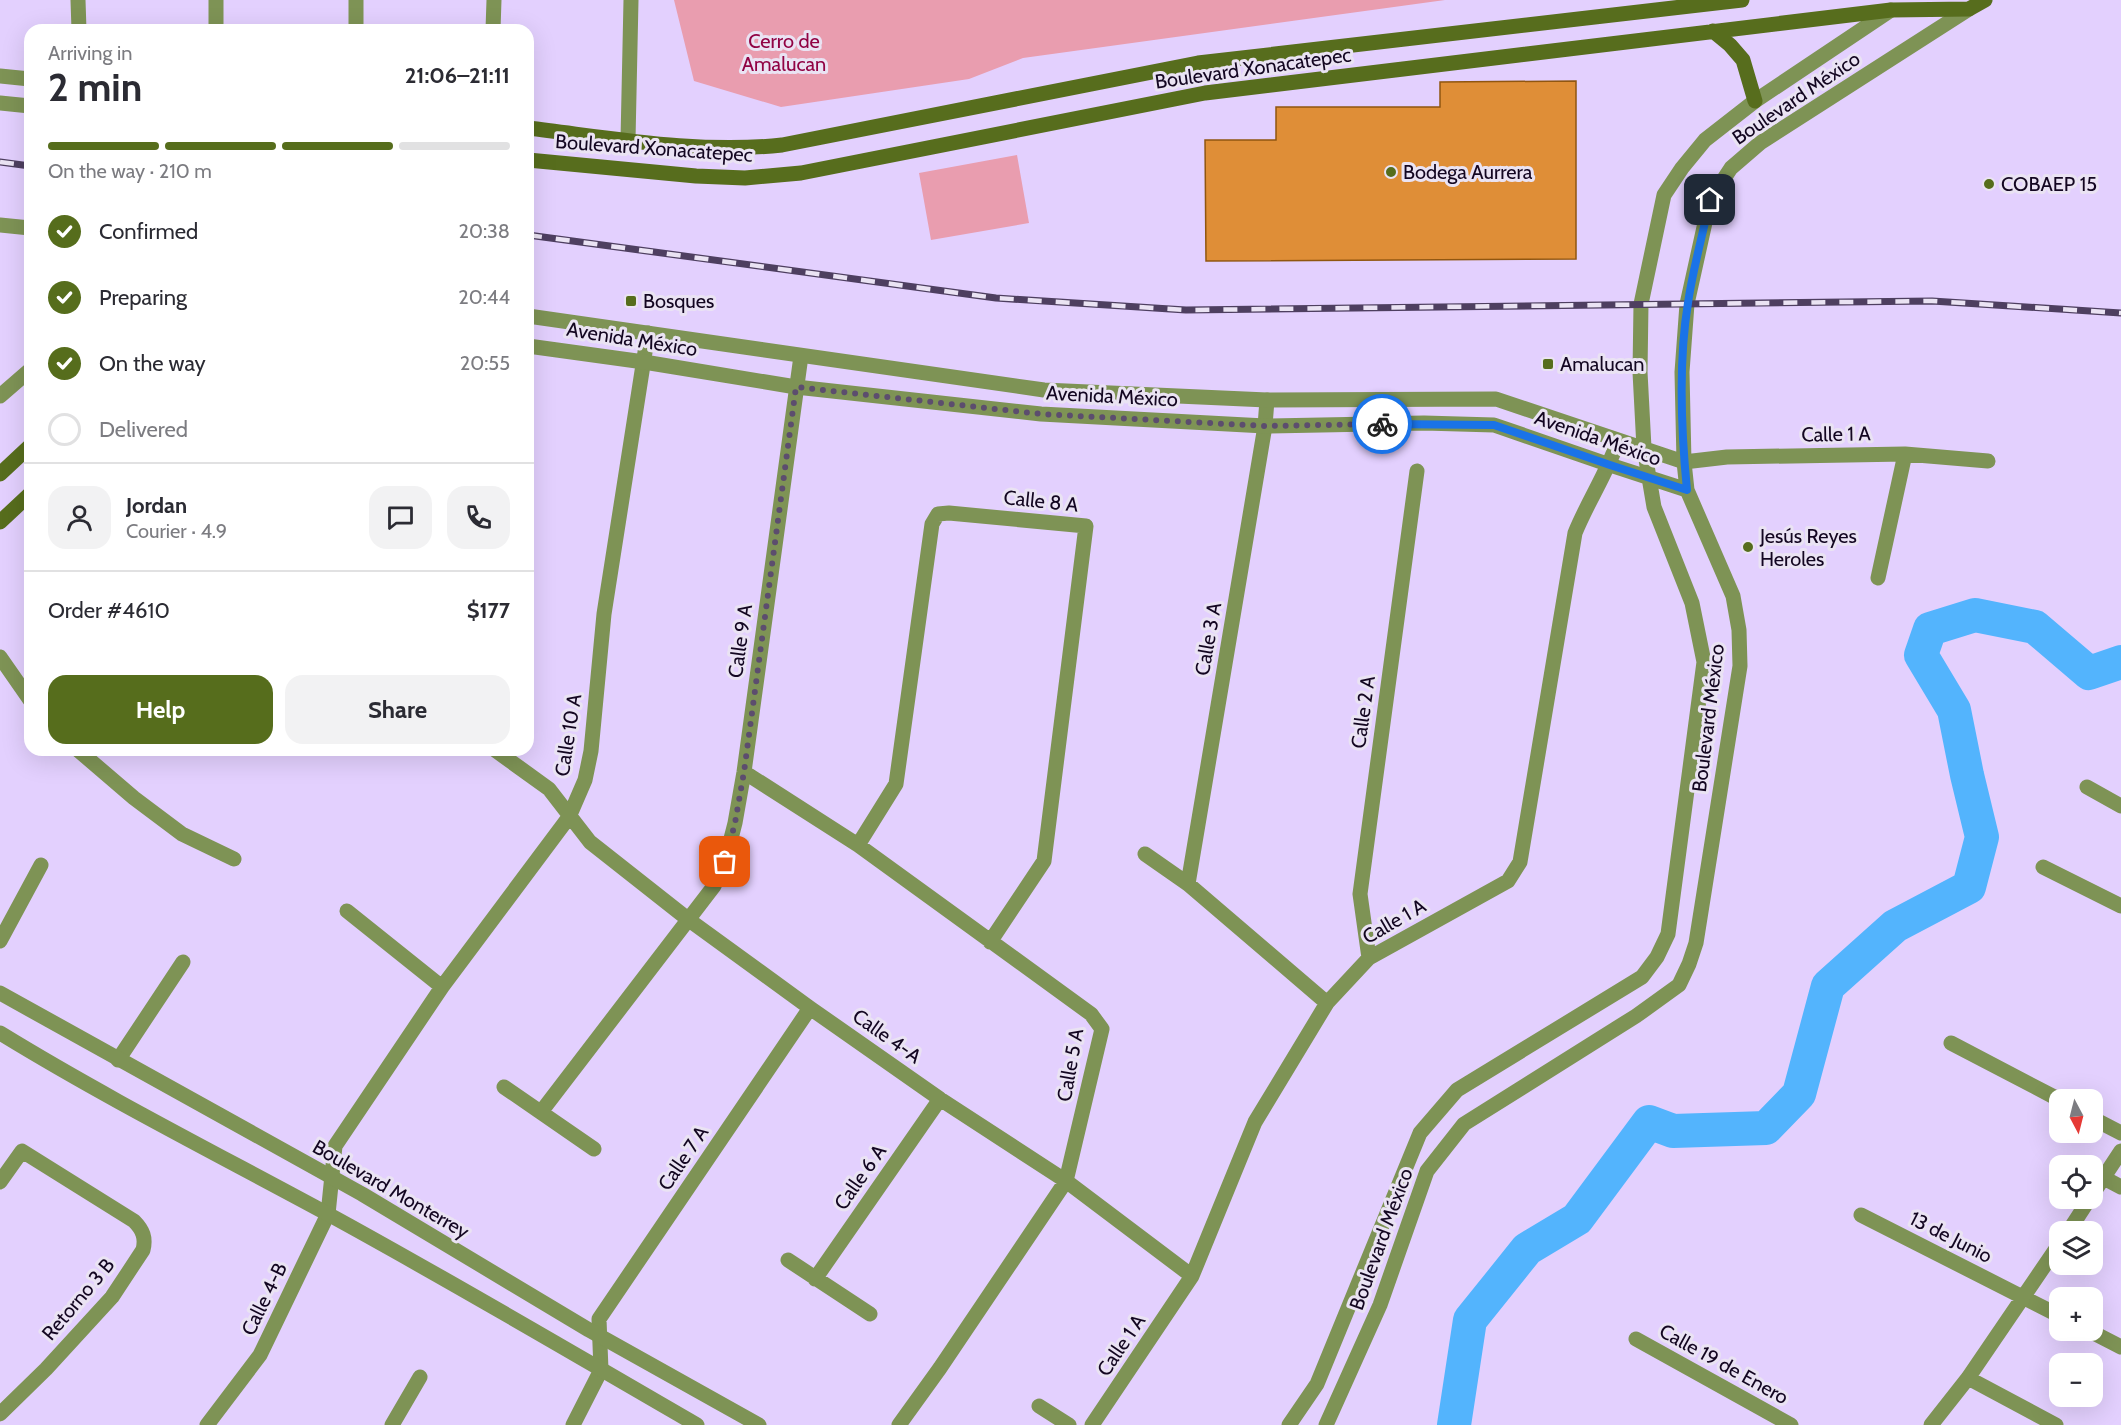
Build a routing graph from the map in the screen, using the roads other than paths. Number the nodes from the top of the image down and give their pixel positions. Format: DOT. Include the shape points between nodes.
graph roads {
  1 [pos="78,0"];
  2 [pos="216,0"];
  3 [pos="356,0"];
  4 [pos="494,0"];
  5 [pos="631,0"];
  6 [pos="1742,0"];
  7 [pos="1908,0"];
  8 [pos="1985,0"];
  9 [pos="1969,9"];
  10 [pos="1891,10"];
  11 [pos="79,24"];
  12 [pos="216,24"];
  13 [pos="356,24"];
  14 [pos="493,24"];
  15 [pos="1713,30"];
  16 [pos="0,76"];
  17 [pos="24,78"];
  18 [pos="1755,101"];
  19 [pos="0,103"];
  20 [pos="24,105"];
  21 [pos="534,129"];
  22 [pos="628,140"];
  23 [pos="534,161"];
  24 [pos="0,225"];
  25 [pos="24,227"];
  26 [pos="534,317"];
  27 [pos="648,333"];
  28 [pos="534,347"];
  29 [pos="801,356"];
  30 [pos="644,362"];
  31 [pos="24,375"];
  32 [pos="796,387"];
  33 [pos="0,396"];
  34 [pos="1267,400"];
  35 [pos="1265,426"];
  36 [pos="1618,441"];
  37 [pos="1644,448"];
  38 [pos="24,452"];
  39 [pos="1905,454"];
  40 [pos="1988,460"];
  41 [pos="1684,462"];
  42 [pos="1610,465"];
  43 [pos="1417,471"];
  44 [pos="0,474"];
  45 [pos="1648,477"];
  46 [pos="1687,490"];
  47 [pos="24,500"];
  48 [pos="0,522"];
  49 [pos="1878,578"];
  50 [pos="0,657"];
  51 [pos="24,691"];
  52 [pos="85,756"];
  53 [pos="503,756"];
  54 [pos="744,772"];
  55 [pos="2087,787"];
  56 [pos="2121,806"];
  57 [pos="569,817"];
  58 [pos="858,845"];
  59 [pos="1145,854"];
  60 [pos="234,859"];
  61 [pos="41,864"];
  62 [pos="2043,867"];
  63 [pos="1188,884"];
  64 [pos="2121,906"];
  65 [pos="347,911"];
  66 [pos="689,920"];
  67 [pos="0,941"];
  68 [pos="990,942"];
  69 [pos="1369,958"];
  70 [pos="183,962"];
  71 [pos="442,987"];
  72 [pos="0,993"];
  73 [pos="1327,1003"];
  74 [pos="810,1008"];
  75 [pos="0,1033"];
  76 [pos="1951,1043"];
  77 [pos="118,1060"];
  78 [pos="504,1087"];
  79 [pos="2049,1095"];
  80 [pos="940,1099"];
  81 [pos="541,1112"];
  82 [pos="2103,1124"];
  83 [pos="2121,1133"];
  84 [pos="594,1149"];
  85 [pos="2121,1151"];
  86 [pos="2104,1178"];
  87 [pos="333,1179"];
  88 [pos="1066,1180"];
  89 [pos="0,1182"];
  90 [pos="2121,1187"];
  91 [pos="328,1214"];
  92 [pos="1861,1215"];
  93 [pos="2049,1259"];
  94 [pos="788,1260"];
  95 [pos="1192,1276"];
  96 [pos="815,1279"];
  97 [pos="2023,1298"];
  98 [pos="2049,1311"];
  99 [pos="870,1314"];
  100 [pos="599,1335"];
  101 [pos="2103,1338"];
  102 [pos="1636,1339"];
  103 [pos="2121,1347"];
  104 [pos="601,1370"];
  105 [pos="420,1377"];
  106 [pos="1968,1378"];
  107 [pos="1039,1406"];
  108 [pos="0,1414"];
  109 [pos="207,1425"];
  110 [pos="392,1425"];
  111 [pos="573,1425"];
  112 [pos="697,1425"];
  113 [pos="759,1425"];
  114 [pos="899,1425"];
  115 [pos="1069,1425"];
  116 [pos="1092,1425"];
  117 [pos="1289,1425"];
  118 [pos="1326,1425"];
  119 [pos="1791,1425"];
  120 [pos="1931,1425"];
  121 [pos="2056,1425"];
  1 -- 11 [label="street"];
  2 -- 12 [label="street"];
  3 -- 13 [label="street"];
  4 -- 14 [label="street"];
  5 -- 22 [label="street"];
  6 -- 22 [label="main road, Boulevard Xonacatepec" via="1198,63 782,145 700,148"];
  7 -- 10 [label="main road, Boulevard México"];
  8 -- 9 [label="main road, Boulevard Xonacatepec"];
  9 -- 10 [label="main road, Boulevard Xonacatepec"];
  9 -- 41 [label="street, Boulevard México" via="1760,143 1731,168 1710,200 1688,304 1682,372"];
  10 -- 15 [label="main road, Boulevard Xonacatepec"];
  10 -- 18 [label="street, Boulevard México"];
  15 -- 18 [label="main road" via="1743,60"];
  15 -- 23 [label="main road, Boulevard Xonacatepec" via="1205,93 801,173 745,178 696,176"];
  16 -- 17 [label="street"];
  18 -- 37 [label="street, Boulevard México" via="1705,140 1664,195 1641,304"];
  19 -- 20 [label="street"];
  21 -- 22 [label="main road, Boulevard Xonacatepec"];
  24 -- 25 [label="street"];
  26 -- 27 [label="street, Avenida México"];
  27 -- 29 [label="street, Avenida México"];
  27 -- 30 [label="street, Calle 10 A"];
  28 -- 30 [label="street, Avenida México"];
  29 -- 32 [label="street, Calle 9 A"];
  29 -- 34 [label="street, Avenida México" via="1044,390"];
  30 -- 32 [label="street, Avenida México"];
  30 -- 57 [label="street, Calle 10 A" via="604,614 591,751 585,780"];
  31 -- 33 [label="street"];
  32 -- 35 [label="street, Avenida México" via="1041,414"];
  32 -- 54 [label="street, Calle 9 A"];
  34 -- 35 [label="street, Calle 3 A"];
  34 -- 36 [label="street, Avenida México" via="1496,399"];
  35 -- 42 [label="street, Avenida México" via="1494,425"];
  35 -- 63 [label="street, Calle 3 A"];
  36 -- 37 [label="street, Avenida México"];
  36 -- 42 [label="street, Calle 1 A"];
  37 -- 41 [label="street, Avenida México"];
  37 -- 45 [label="street, Boulevard México"];
  38 -- 44 [label="main road"];
  39 -- 40 [label="street, Calle 1 A"];
  39 -- 41 [label="street, Calle 1 A" via="1727,457"];
  39 -- 49 [label="street"];
  41 -- 46 [label="street, Boulevard México"];
  42 -- 45 [label="street, Avenida México"];
  42 -- 69 [label="street, Calle 1 A" via="1575,533 1520,862 1508,881"];
  43 -- 69 [label="street, Calle 2 A" via="1360,894"];
  45 -- 46 [label="street, Avenida México"];
  45 -- 117 [label="street, Boulevard México" via="1654,507 1692,603 1704,662 1668,934 1642,977 1457,1090 1420,1133 1317,1383"];
  46 -- 118 [label="street, Boulevard México" via="1733,596 1740,630 1740,666 1696,943 1689,964 1679,985 1636,1016 1464,1124 1427,1171 1380,1305"];
  47 -- 48 [label="main road"];
  50 -- 51 [label="street"];
  52 -- 60 [label="street" via="182,834"];
  53 -- 57 [label="street, Calle 4-A" via="549,789"];
  54 -- 58 [label="street, Calle 5 A"];
  54 -- 66 [label="street, Calle 9 A" via="725,862 714,886"];
  55 -- 56 [label="street"];
  57 -- 66 [label="street, Calle 4-A" via="590,842"];
  57 -- 71 [label="street, Calle 10 A"];
  58 -- 68 [label="street, Calle 5 A"];
  58 -- 68 [label="street, Calle 8 A" via="896,784 932,524 938,514 1086,526 1044,861"];
  59 -- 63 [label="street"];
  61 -- 67 [label="street"];
  62 -- 64 [label="street"];
  63 -- 73 [label="street"];
  65 -- 71 [label="street"];
  66 -- 74 [label="street, Calle 4-A"];
  66 -- 81 [label="street, Calle 9 A"];
  68 -- 88 [label="street, Calle 5 A" via="1091,1014 1102,1029"];
  69 -- 73 [label="street, Calle 1 A"];
  70 -- 77 [label="street"];
  71 -- 87 [label="street, Calle 10 A" via="335,1146"];
  72 -- 77 [label="street, Boulevard Monterrey"];
  73 -- 95 [label="street, Calle 1 A" via="1255,1122"];
  74 -- 80 [label="street, Calle 4-A"];
  74 -- 100 [label="street, Calle 7 A" via="599,1319"];
  75 -- 91 [label="street"];
  76 -- 79 [label="street"];
  77 -- 87 [label="street, Boulevard Monterrey"];
  78 -- 81 [label="street"];
  80 -- 88 [label="street, Calle 4-A"];
  80 -- 96 [label="street, Calle 6 A"];
  81 -- 84 [label="street"];
  82 -- 83 [label="street"];
  85 -- 86 [label="street"];
  86 -- 90 [label="street"];
  87 -- 91 [label="street, Calle 4-B"];
  87 -- 100 [label="street, Boulevard Monterrey"];
  88 -- 95 [label="street, Calle 4-A"];
  88 -- 114 [label="street, Calle 5 A"];
  89 -- 108 [label="street, Retorno 3 B" via="22,1150 134,1221 141,1228 145,1244 112,1297"];
  91 -- 104 [label="street"];
  91 -- 109 [label="street, Calle 4-B" via="260,1355"];
  92 -- 97 [label="street, 13 de Junio"];
  93 -- 97 [label="street"];
  94 -- 96 [label="street"];
  95 -- 116 [label="street, Calle 1 A"];
  96 -- 99 [label="street"];
  97 -- 98 [label="street, 13 de Junio"];
  97 -- 106 [label="street"];
  100 -- 104 [label="street, Calle 7 A"];
  100 -- 113 [label="street, Boulevard Monterrey"];
  101 -- 103 [label="street"];
  102 -- 119 [label="street, Calle 19 de Enero"];
  104 -- 111 [label="street"];
  104 -- 112 [label="street"];
  105 -- 110 [label="street"];
  106 -- 120 [label="street"];
  106 -- 121 [label="street"];
  107 -- 115 [label="street"];
}
